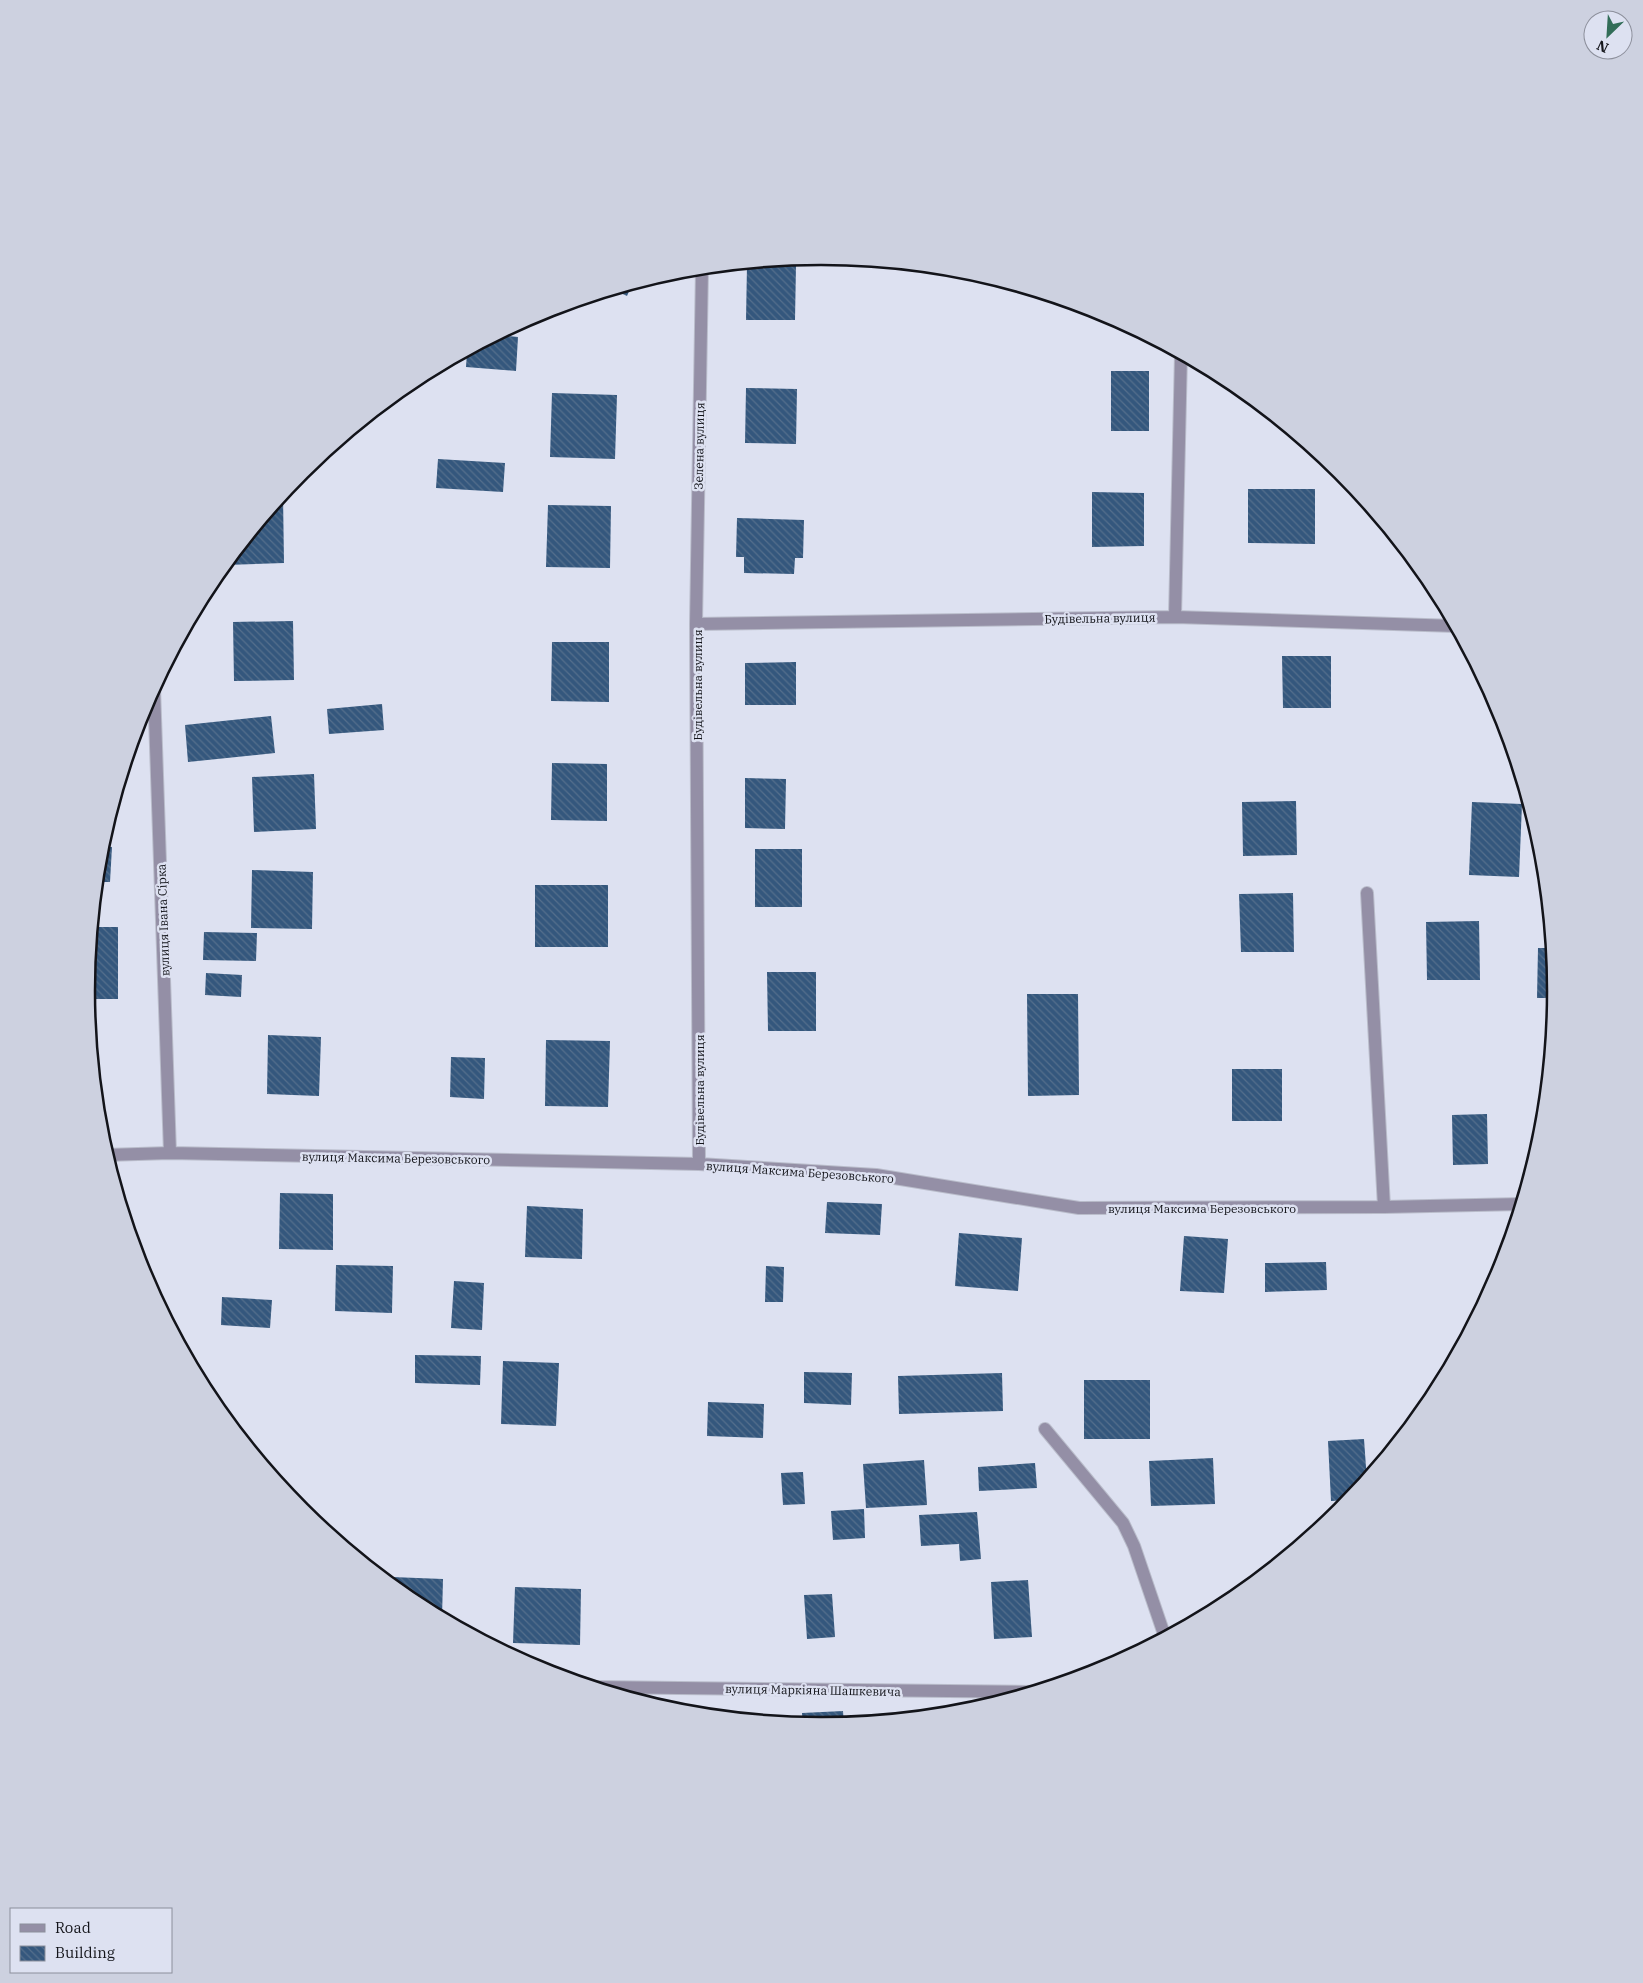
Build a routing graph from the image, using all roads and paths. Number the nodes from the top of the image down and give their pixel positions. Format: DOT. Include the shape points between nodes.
graph roads {
  1 [pos="702,275"];
  2 [pos="1181,360"];
  3 [pos="1175,617"];
  4 [pos="696,624"];
  5 [pos="1450,626"];
  6 [pos="155,703"];
  7 [pos="1367,893"];
  8 [pos="170,1152"];
  9 [pos="114,1155"];
  10 [pos="699,1164"];
  11 [pos="1515,1204"];
  12 [pos="1384,1208"];
  13 [pos="1045,1428"];
  14 [pos="1163,1632"];
  15 [pos="614,1687"];
  16 [pos="1014,1692"];
  1 -- 4 [label="street, Зелена вулиця"];
  2 -- 3 [label="street"];
  3 -- 4 [label="street, Будівельна вулиця"];
  3 -- 5 [label="street, Будівельна вулиця"];
  4 -- 10 [label="street, Будівельна вулиця"];
  6 -- 8 [label="street, вулиця Івана Сірка"];
  7 -- 12 [label="street"];
  8 -- 9 [label="street, вулиця Максима Березовського"];
  8 -- 10 [label="street, вулиця Максима Березовського"];
  10 -- 12 [label="street, вулиця Максима Березовського" via="876,1175 1079,1208"];
  11 -- 12 [label="street, вулиця Максима Березовського"];
  13 -- 14 [label="street" via="1123,1522"];
  15 -- 16 [label="street, вулиця Маркіяна Шашкевича"];
}
